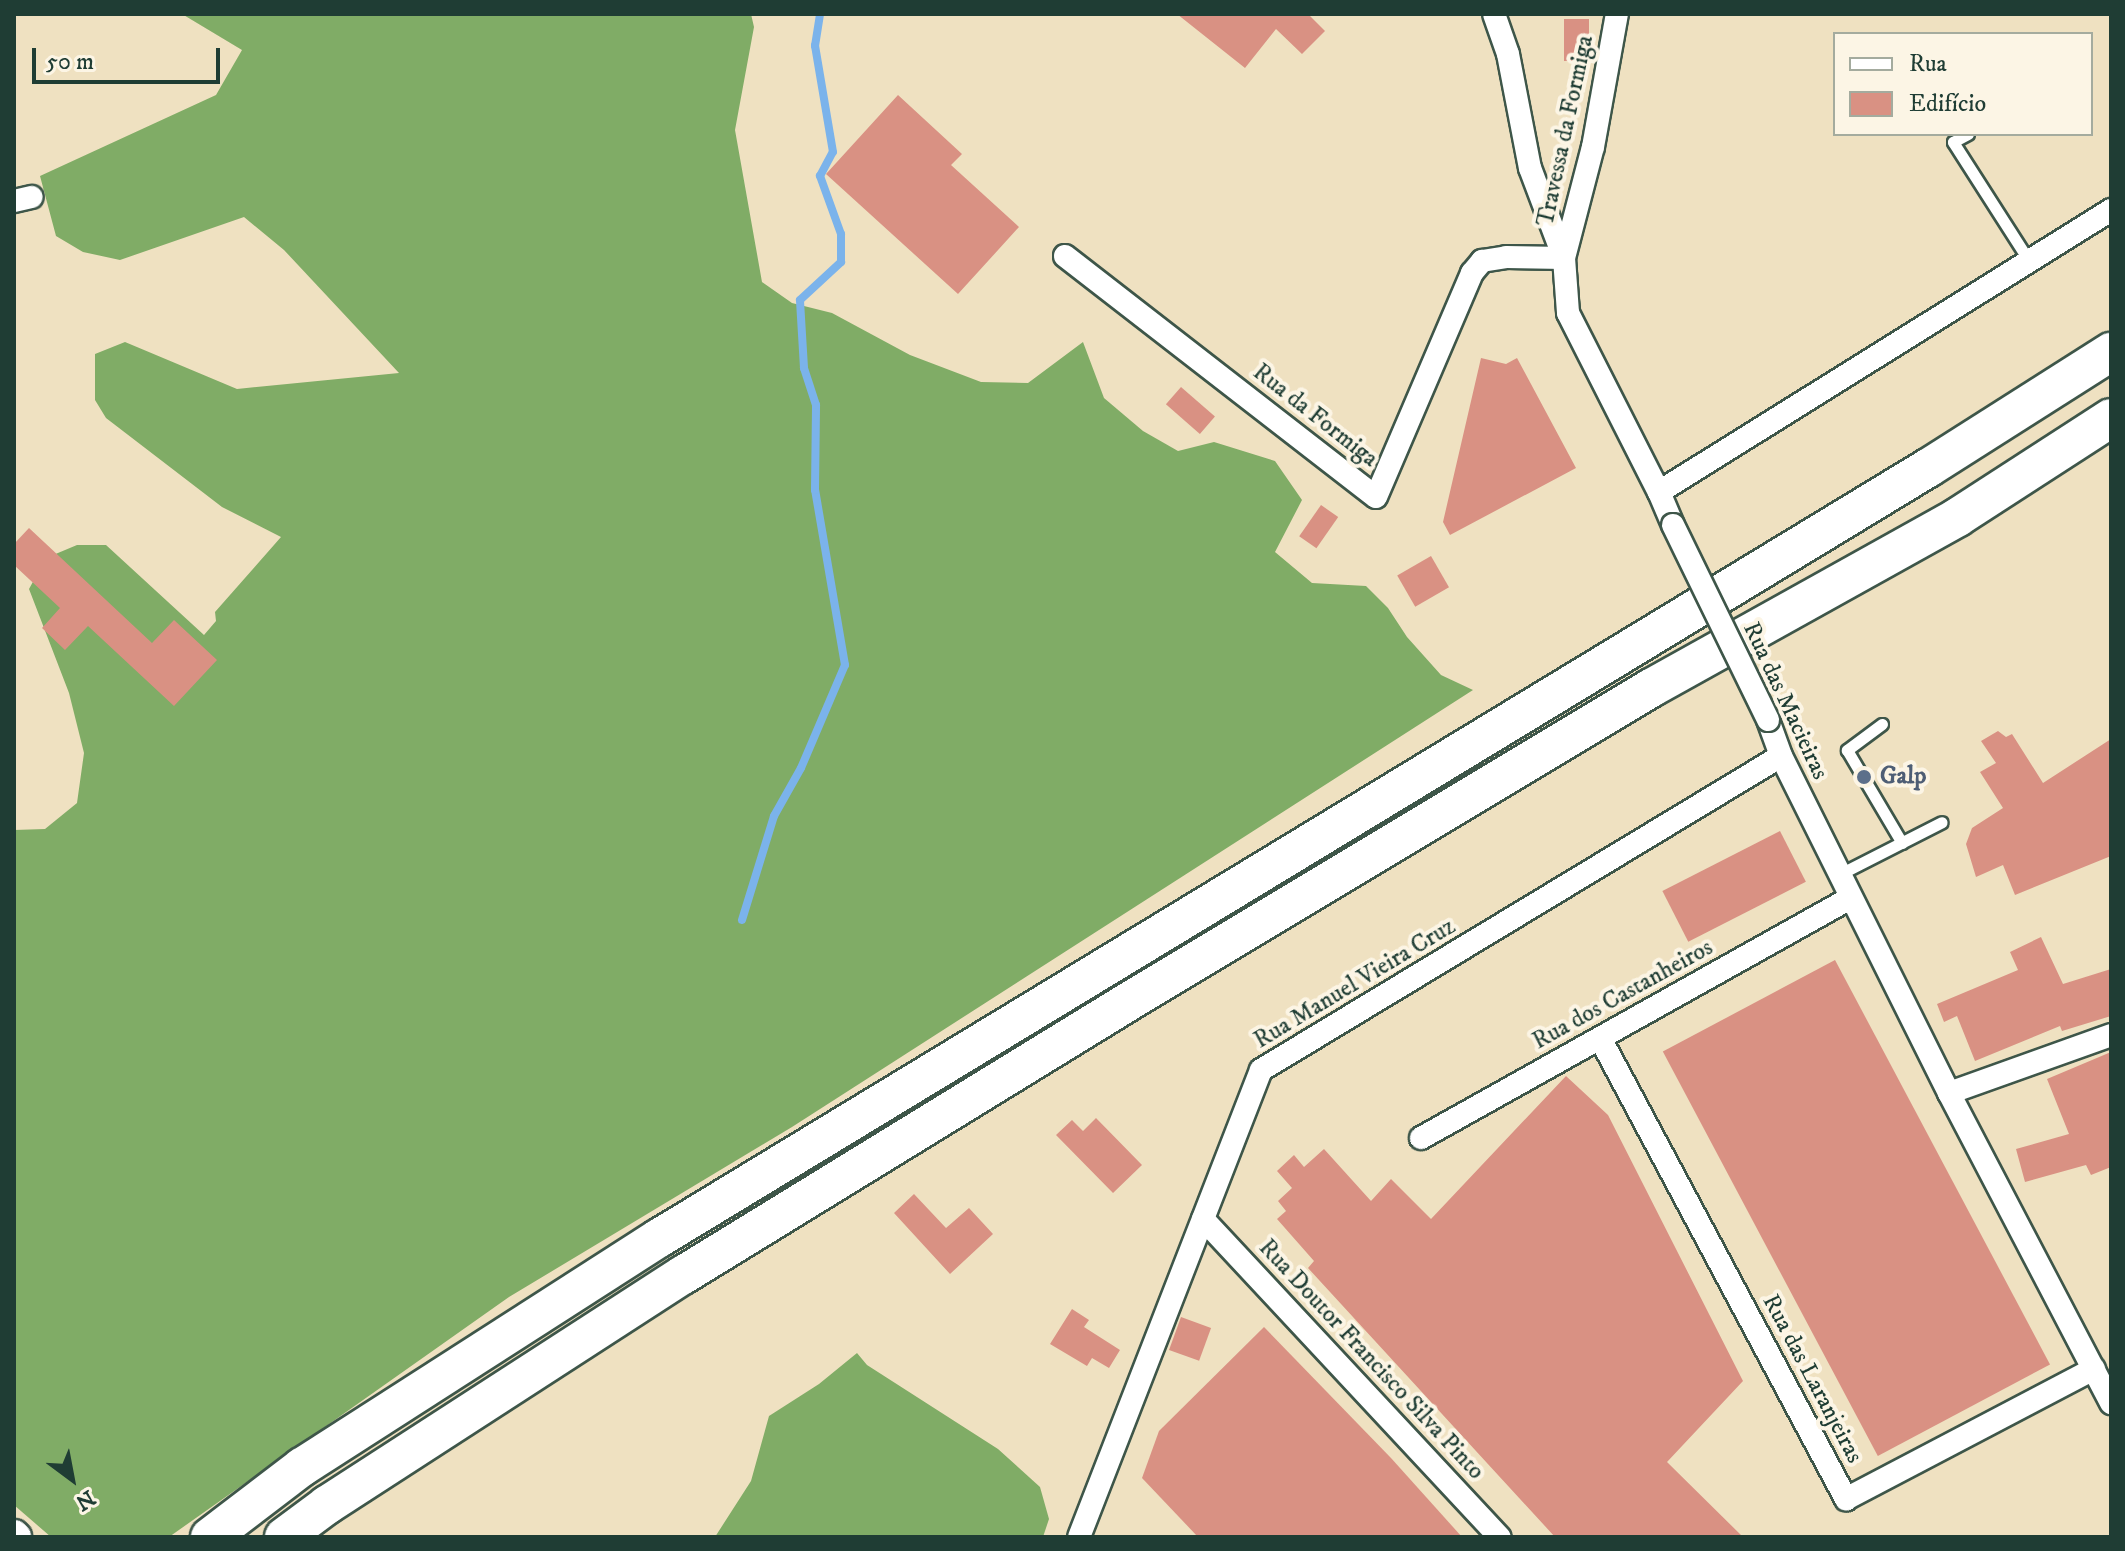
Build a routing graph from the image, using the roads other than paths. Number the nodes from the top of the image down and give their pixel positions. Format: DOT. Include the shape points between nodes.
graph roads {
  1 [pos="1494,14"];
  2 [pos="1617,14"];
  3 [pos="1964,136"];
  4 [pos="2111,210"];
  5 [pos="1065,256"];
  6 [pos="1564,258"];
  7 [pos="2029,261"];
  8 [pos="2111,352"];
  9 [pos="2111,418"];
  10 [pos="1659,492"];
  11 [pos="1882,724"];
  12 [pos="1781,756"];
  13 [pos="1942,822"];
  14 [pos="1902,843"];
  15 [pos="1840,874"];
  16 [pos="1851,898"];
  17 [pos="2111,1035"];
  18 [pos="1600,1038"];
  19 [pos="1949,1093"];
  20 [pos="1421,1138"];
  21 [pos="1203,1219"];
  22 [pos="2094,1369"];
  23 [pos="2111,1403"];
  24 [pos="210,1537"];
  25 [pos="284,1537"];
  26 [pos="1079,1537"];
  27 [pos="1500,1537"];
  1 -- 6 [label="street" via="1508,54 1530,168"];
  2 -- 6 [label="street, Travessa da Formiga" via="1593,147"];
  3 -- 7 [label="lane" via="1953,142"];
  4 -- 7 [label="street"];
  5 -- 6 [label="street, Rua da Formiga" via="1376,497 1472,273 1482,261 1506,257"];
  6 -- 10 [label="street" via="1568,313"];
  7 -- 10 [label="street"];
  8 -- 24 [label="highway" via="659,1238 302,1467"];
  9 -- 25 [label="highway" via="1958,517 1651,688 873,1158 683,1275"];
  10 -- 12 [label="street, Rua das Macieiras, bridge"];
  11 -- 14 [label="lane" via="1847,750"];
  12 -- 15 [label="street, Rua das Macieiras"];
  12 -- 21 [label="street, Rua Manuel Vieira Cruz" via="1261,1070"];
  13 -- 14 [label="lane"];
  14 -- 15 [label="lane"];
  15 -- 16 [label="street, Rua das Macieiras"];
  16 -- 18 [label="street, Rua dos Castanheiros"];
  16 -- 19 [label="street, Rua das Macieiras"];
  17 -- 19 [label="street"];
  18 -- 20 [label="street, Rua dos Castanheiros"];
  18 -- 22 [label="street, Rua das Laranjeiras" via="1846,1499"];
  19 -- 22 [label="street, Rua das Macieiras"];
  21 -- 26 [label="street, Rua Manuel Vieira Cruz"];
  21 -- 27 [label="street, Rua Doutor Francisco Silva Pinto"];
  22 -- 23 [label="street, Rua das Macieiras"];
}
